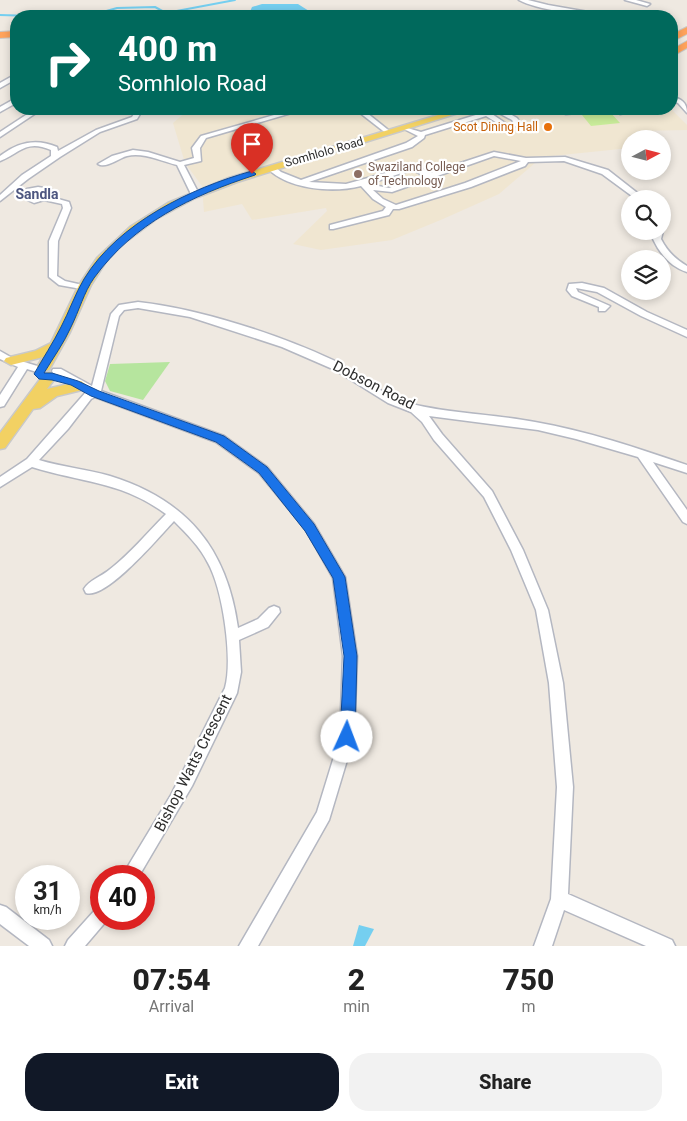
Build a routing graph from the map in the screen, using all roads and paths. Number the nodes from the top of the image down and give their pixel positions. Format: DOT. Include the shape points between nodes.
graph roads {
  1 [pos="522,0"];
  2 [pos="628,0"];
  3 [pos="647,4"];
  4 [pos="568,10"];
  5 [pos="678,101"];
  6 [pos="687,111"];
  7 [pos="30,115"];
  8 [pos="138,115"];
  9 [pos="281,115"];
  10 [pos="366,115"];
  11 [pos="448,115"];
  12 [pos="484,115"];
  13 [pos="489,115"];
  14 [pos="509,115"];
  15 [pos="406,128"];
  16 [pos="389,133"];
  17 [pos="421,134"];
  18 [pos="0,135"];
  19 [pos="55,156"];
  20 [pos="0,158"];
  21 [pos="526,160"];
  22 [pos="102,164"];
  23 [pos="180,164"];
  24 [pos="271,168"];
  25 [pos="430,176"];
  26 [pos="301,183"];
  27 [pos="359,184"];
  28 [pos="368,187"];
  29 [pos="630,190"];
  30 [pos="195,194"];
  31 [pos="2,195"];
  32 [pos="390,207"];
  33 [pos="333,227"];
  34 [pos="657,240"];
  35 [pos="687,269"];
  36 [pos="84,288"];
  37 [pos="602,309"];
  38 [pos="66,329"];
  39 [pos="687,334"];
  40 [pos="56,346"];
  41 [pos="6,357"];
  42 [pos="24,366"];
  43 [pos="48,372"];
  44 [pos="78,385"];
  45 [pos="95,393"];
  46 [pos="0,403"];
  47 [pos="413,408"];
  48 [pos="26,410"];
  49 [pos="0,444"];
  50 [pos="641,453"];
  51 [pos="31,462"];
  52 [pos="687,469"];
  53 [pos="0,483"];
  54 [pos="174,514"];
  55 [pos="687,519"];
  56 [pos="90,589"];
  57 [pos="274,612"];
  58 [pos="232,637"];
  59 [pos="137,865"];
  60 [pos="559,899"];
  61 [pos="0,913"];
  62 [pos="90,928"];
  63 [pos="43,946"];
  64 [pos="74,946"];
  65 [pos="248,946"];
  66 [pos="543,946"];
  67 [pos="666,946"];
  1 -- 4 [label="street"];
  2 -- 3 [label="street"];
  5 -- 6 [label="street"];
  7 -- 18 [label="street"];
  8 -- 19 [label="street" via="98,131"];
  9 -- 23 [label="street" via="203,137 196,148 198,159"];
  10 -- 16 [label="street"];
  11 -- 15 [label="main road, Somhlolo Road"];
  12 -- 17 [label="street"];
  13 -- 14 [label="street" via="508,127 518,124"];
  15 -- 16 [label="main road, Somhlolo Road"];
  15 -- 17 [label="street"];
  16 -- 24 [label="main road, Somhlolo Road"];
  17 -- 26 [label="street" via="422,138 409,145"];
  19 -- 20 [label="street" via="54,149 49,146 25,143"];
  19 -- 31 [label="street"];
  21 -- 25 [label="street" via="494,154"];
  21 -- 29 [label="street" via="565,159 590,165"];
  21 -- 32 [label="street" via="468,185"];
  22 -- 23 [label="street" via="135,151"];
  23 -- 30 [label="street"];
  24 -- 26 [label="street"];
  24 -- 30 [label="main road, Somhlolo Road"];
  25 -- 27 [label="street" via="408,169"];
  25 -- 28 [label="street" via="388,190"];
  26 -- 27 [label="street"];
  27 -- 28 [label="street"];
  28 -- 32 [label="street"];
  30 -- 36 [label="main road, Somhlolo Road" via="131,232 98,265"];
  31 -- 36 [label="street" via="38,189 49,193 46,198 65,202 66,208 51,248 53,277 62,283"];
  32 -- 33 [label="street" via="386,212"];
  34 -- 35 [label="street" via="662,252"];
  36 -- 38 [label="main road, Somhlolo Road"];
  37 -- 39 [label="street" via="605,306 575,294 572,286 584,285 621,299"];
  38 -- 40 [label="main road, Somhlolo Road"];
  38 -- 43 [label="main road, Somhlolo Road"];
  40 -- 41 [label="main road" via="39,354"];
  40 -- 43 [label="main road, Somhlolo Road"];
  41 -- 42 [label="street"];
  42 -- 43 [label="street"];
  42 -- 46 [label="street"];
  43 -- 44 [label="street"];
  43 -- 48 [label="main road, Somhlolo Road"];
  44 -- 45 [label="street"];
  44 -- 48 [label="main road" via="53,392"];
  45 -- 47 [label="street, Dobson Road" via="116,313 122,307 149,305 258,335 329,362"];
  45 -- 51 [label="street" via="87,396"];
  45 -- 65 [label="street" via="220,439 263,470 310,527 339,577 350,656 347,737 324,815"];
  47 -- 50 [label="street, Dobson Road" via="539,426"];
  47 -- 60 [label="street" via="426,419 488,494 518,550 542,610 556,683 565,787"];
  48 -- 49 [label="main road, Somhlolo Road"];
  50 -- 52 [label="street, Dobson Road"];
  50 -- 55 [label="street"];
  51 -- 53 [label="street"];
  51 -- 54 [label="street, Bishop Watts Crescent" via="102,478 137,492"];
  54 -- 56 [label="street" via="124,566"];
  54 -- 58 [label="street, Bishop Watts Crescent" via="196,535 217,568"];
  57 -- 58 [label="street" via="262,623"];
  58 -- 59 [label="street, Bishop Watts Crescent" via="233,683 200,755"];
  60 -- 66 [label="street"];
  60 -- 67 [label="street"];
  61 -- 63 [label="street"];
  62 -- 64 [label="street"];
}
